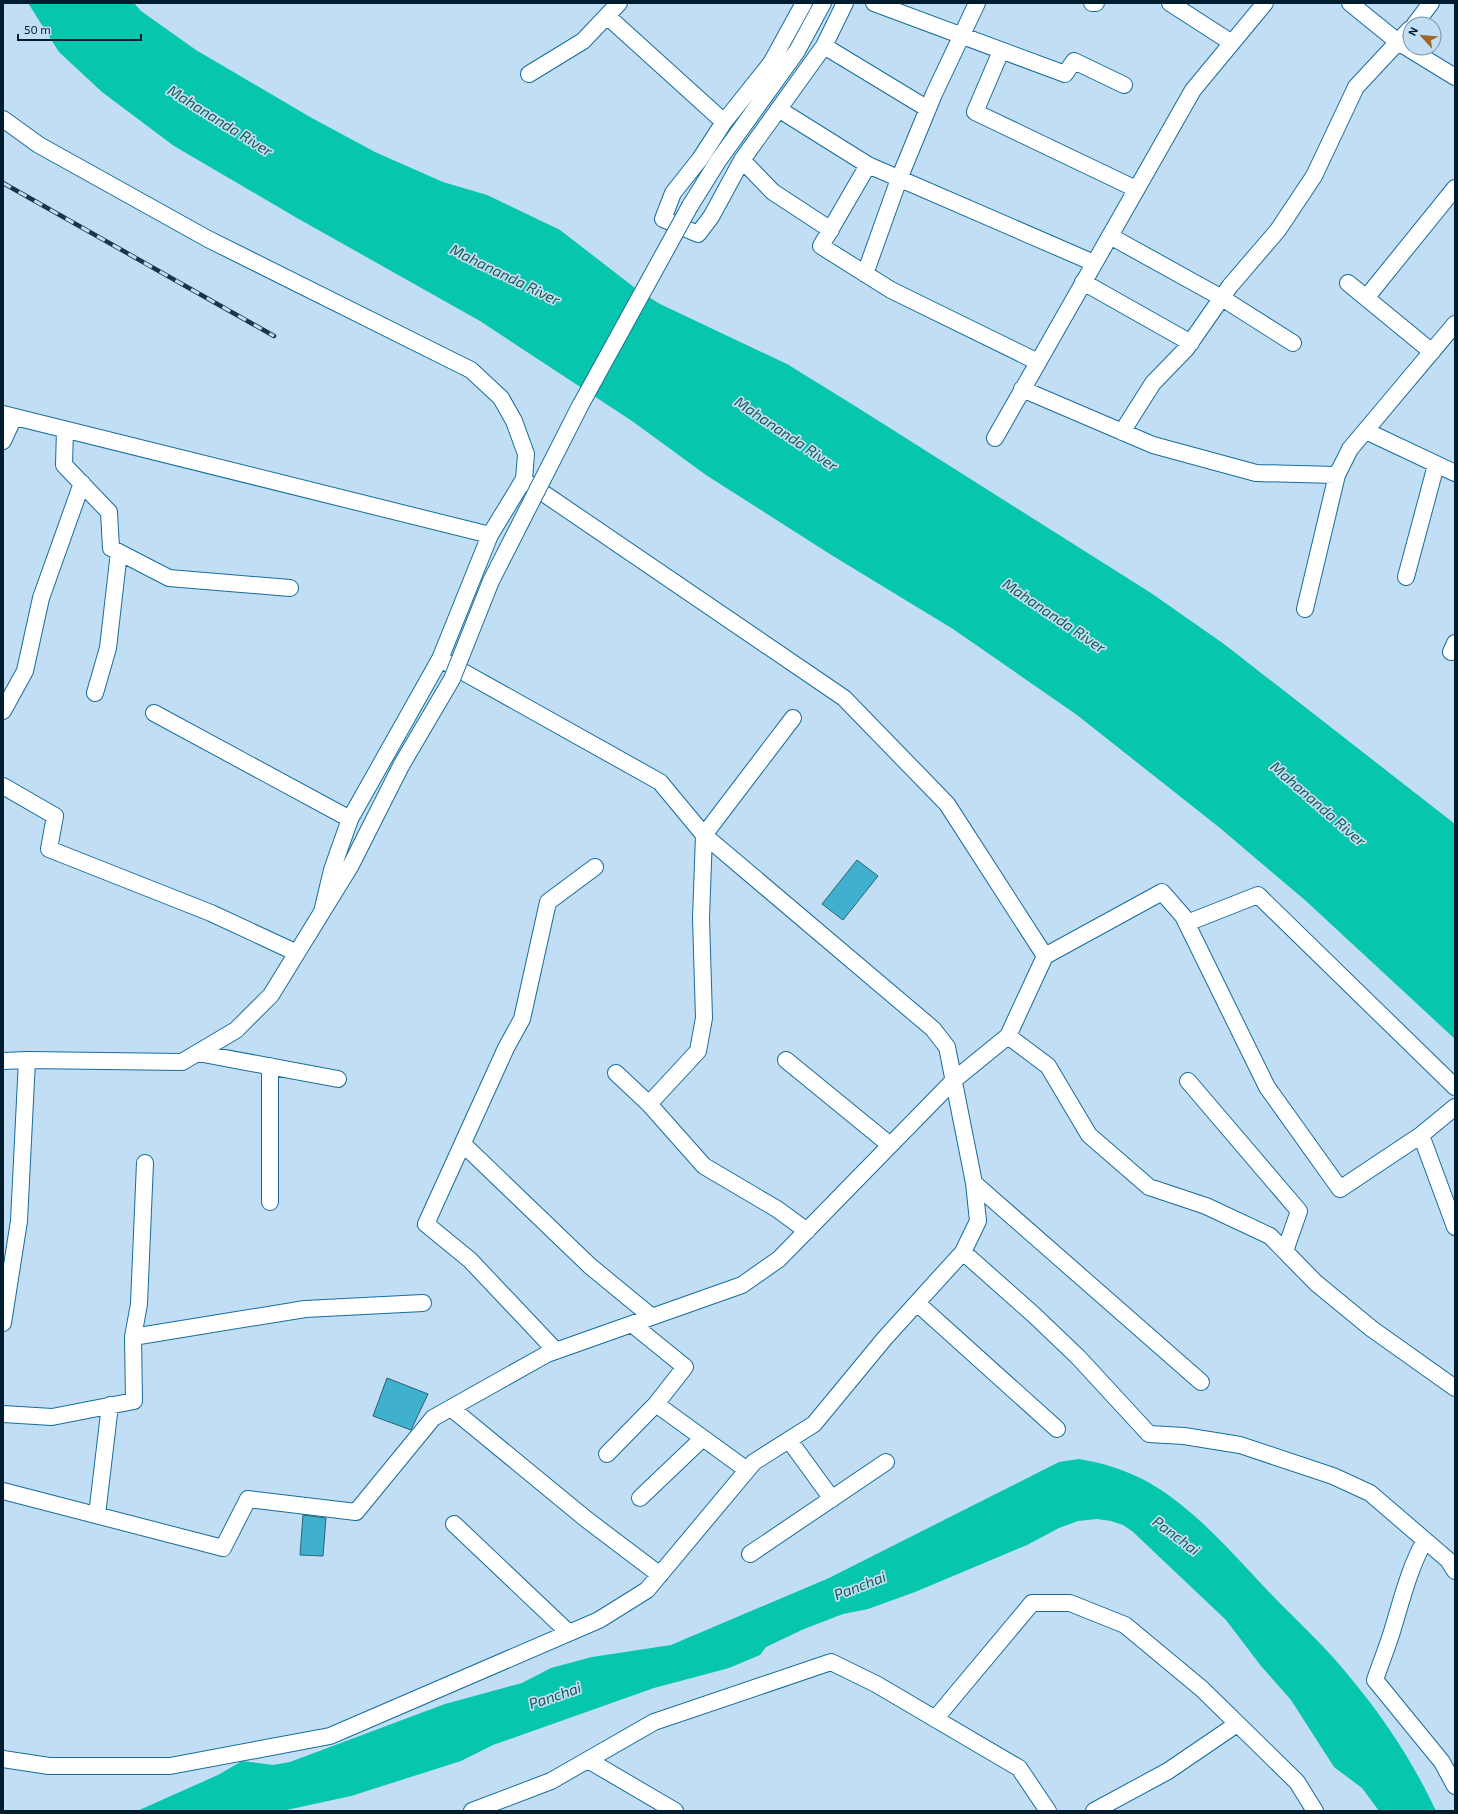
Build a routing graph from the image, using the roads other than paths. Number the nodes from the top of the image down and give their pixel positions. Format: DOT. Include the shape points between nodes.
graph roads {
  1 [pos="619,3"];
  2 [pos="804,3"];
  3 [pos="823,3"];
  4 [pos="845,3"];
  5 [pos="874,3"];
  6 [pos="977,3"];
  7 [pos="1092,3"];
  8 [pos="1096,3"];
  9 [pos="1170,3"];
  10 [pos="1266,3"];
  11 [pos="1350,3"];
  12 [pos="1431,3"];
  13 [pos="607,16"];
  14 [pos="1421,16"];
  15 [pos="961,36"];
  16 [pos="1402,38"];
  17 [pos="1398,42"];
  18 [pos="1232,43"];
  19 [pos="824,46"];
  20 [pos="1000,51"];
  21 [pos="529,74"];
  22 [pos="1455,77"];
  23 [pos="1124,85"];
  24 [pos="928,109"];
  25 [pos="780,110"];
  26 [pos="3,119"];
  27 [pos="724,122"];
  28 [pos="742,160"];
  29 [pos="868,165"];
  30 [pos="899,179"];
  31 [pos="1455,188"];
  32 [pos="1136,189"];
  33 [pos="831,230"];
  34 [pos="1110,236"];
  35 [pos="1094,263"];
  36 [pos="865,274"];
  37 [pos="1083,282"];
  38 [pos="1348,283"];
  39 [pos="1222,298"];
  40 [pos="1366,298"];
  41 [pos="1455,324"];
  42 [pos="1191,343"];
  43 [pos="1293,343"];
  44 [pos="1432,352"];
  45 [pos="1038,362"];
  46 [pos="1022,388"];
  47 [pos="9,416"];
  48 [pos="65,430"];
  49 [pos="1366,431"];
  50 [pos="1122,432"];
  51 [pos="995,438"];
  52 [pos="3,441"];
  53 [pos="1436,465"];
  54 [pos="1455,473"];
  55 [pos="1337,475"];
  56 [pos="524,479"];
  57 [pos="82,483"];
  58 [pos="490,535"];
  59 [pos="119,552"];
  60 [pos="1406,578"];
  61 [pos="290,588"];
  62 [pos="1305,609"];
  63 [pos="440,659"];
  64 [pos="95,693"];
  65 [pos="3,711"];
  66 [pos="154,713"];
  67 [pos="792,718"];
  68 [pos="3,786"];
  69 [pos="350,819"];
  70 [pos="704,836"];
  71 [pos="595,867"];
  72 [pos="322,912"];
  73 [pos="1187,923"];
  74 [pos="297,952"];
  75 [pos="1045,956"];
  76 [pos="1008,1036"];
  77 [pos="198,1053"];
  78 [pos="27,1060"];
  79 [pos="786,1060"];
  80 [pos="3,1061"];
  81 [pos="270,1066"];
  82 [pos="616,1073"];
  83 [pos="338,1079"];
  84 [pos="954,1080"];
  85 [pos="1188,1081"];
  86 [pos="1455,1087"];
  87 [pos="649,1104"];
  88 [pos="1455,1107"];
  89 [pos="1421,1135"];
  90 [pos="463,1144"];
  91 [pos="890,1145"];
  92 [pos="145,1163"];
  93 [pos="974,1183"];
  94 [pos="270,1202"];
  95 [pos="1455,1228"];
  96 [pos="807,1230"];
  97 [pos="1285,1251"];
  98 [pos="963,1252"];
  99 [pos="917,1302"];
  100 [pos="423,1303"];
  101 [pos="652,1317"];
  102 [pos="3,1323"];
  103 [pos="632,1324"];
  104 [pos="133,1337"];
  105 [pos="556,1351"];
  106 [pos="1201,1382"];
  107 [pos="1455,1388"];
  108 [pos="656,1404"];
  109 [pos="110,1405"];
  110 [pos="450,1408"];
  111 [pos="3,1414"];
  112 [pos="1057,1429"];
  113 [pos="703,1438"];
  114 [pos="789,1440"];
  115 [pos="607,1454"];
  116 [pos="886,1462"];
  117 [pos="747,1470"];
  118 [pos="3,1491"];
  119 [pos="640,1498"];
  120 [pos="832,1499"];
  121 [pos="97,1515"];
  122 [pos="454,1524"];
  123 [pos="1425,1540"];
  124 [pos="750,1554"];
  125 [pos="1455,1571"];
  126 [pos="660,1575"];
  127 [pos="569,1633"];
  128 [pos="935,1719"];
  129 [pos="1237,1724"];
  130 [pos="3,1759"];
  131 [pos="588,1760"];
  132 [pos="1455,1786"];
  133 [pos="472,1811"];
  134 [pos="675,1811"];
  135 [pos="1048,1811"];
  136 [pos="1094,1811"];
  137 [pos="1315,1811"];
  1 -- 13 [label="street"];
  2 -- 27 [label="street" via="771,63"];
  3 -- 72 [label="street, bridge" via="797,51 722,155 690,206 580,406 494,574 452,679 402,764 351,865"];
  4 -- 19 [label="street"];
  5 -- 15 [label="street"];
  6 -- 15 [label="street"];
  7 -- 8 [label="street"];
  9 -- 18 [label="street"];
  10 -- 18 [label="street"];
  11 -- 17 [label="street"];
  12 -- 14 [label="street"];
  13 -- 21 [label="street" via="583,41"];
  13 -- 27 [label="street"];
  15 -- 20 [label="street"];
  15 -- 24 [label="street"];
  16 -- 17 [label="street"];
  17 -- 22 [label="street"];
  17 -- 39 [label="street" via="1356,87 1314,176 1278,230"];
  18 -- 32 [label="street" via="1193,90"];
  19 -- 24 [label="street"];
  19 -- 25 [label="street"];
  20 -- 23 [label="street" via="1065,74 1074,61"];
  20 -- 32 [label="street" via="975,112"];
  24 -- 30 [label="street"];
  25 -- 28 [label="street"];
  25 -- 29 [label="street"];
  26 -- 56 [label="street" via="39,145 208,239 471,370 501,398 514,421 526,454"];
  27 -- 28 [label="street" via="700,159 673,193 663,219 698,234 711,217"];
  28 -- 33 [label="street" via="773,192"];
  29 -- 30 [label="street"];
  29 -- 33 [label="street"];
  30 -- 35 [label="street"];
  30 -- 36 [label="street"];
  31 -- 40 [label="street"];
  32 -- 34 [label="street"];
  33 -- 36 [label="street" via="821,246"];
  34 -- 35 [label="street"];
  34 -- 39 [label="street"];
  35 -- 37 [label="street"];
  36 -- 45 [label="street" via="891,290"];
  37 -- 42 [label="street"];
  37 -- 45 [label="street"];
  38 -- 40 [label="street"];
  39 -- 42 [label="street"];
  39 -- 43 [label="street"];
  40 -- 44 [label="street"];
  41 -- 44 [label="street"];
  42 -- 50 [label="street" via="1153,383"];
  44 -- 49 [label="street"];
  45 -- 46 [label="street"];
  46 -- 50 [label="street"];
  46 -- 51 [label="street"];
  47 -- 48 [label="street"];
  47 -- 52 [label="street"];
  48 -- 57 [label="street" via="64,465"];
  48 -- 58 [label="street"];
  49 -- 53 [label="street"];
  49 -- 55 [label="street" via="1350,449"];
  50 -- 55 [label="street" via="1152,445 1256,473"];
  53 -- 54 [label="street"];
  53 -- 60 [label="street"];
  55 -- 62 [label="street"];
  56 -- 58 [label="street"];
  56 -- 75 [label="street" via="844,698 947,804"];
  57 -- 59 [label="street" via="109,512 111,548"];
  57 -- 65 [label="street" via="41,598 25,671"];
  58 -- 63 [label="street"];
  59 -- 61 [label="street" via="169,578"];
  59 -- 64 [label="street" via="108,648"];
  63 -- 69 [label="street"];
  63 -- 70 [label="street" via="660,782"];
  66 -- 69 [label="street"];
  67 -- 70 [label="street"];
  68 -- 74 [label="street" via="55,816 49,849 210,913"];
  69 -- 72 [label="street" via="332,870"];
  70 -- 84 [label="street" via="933,1029 947,1047"];
  70 -- 87 [label="street" via="701,918 704,1018 698,1051"];
  71 -- 90 [label="street" via="548,902 522,1019 506,1048"];
  72 -- 74 [label="street"];
  73 -- 75 [label="street" via="1162,892"];
  73 -- 86 [label="street" via="1258,895"];
  73 -- 89 [label="street" via="1267,1087 1340,1189"];
  74 -- 77 [label="street" via="272,995 236,1030"];
  75 -- 76 [label="street"];
  76 -- 84 [label="street"];
  76 -- 97 [label="street" via="1048,1066 1089,1135 1149,1187 1206,1206 1270,1236"];
  77 -- 78 [label="street" via="182,1062"];
  77 -- 81 [label="street"];
  78 -- 80 [label="street"];
  78 -- 102 [label="street" via="19,1221"];
  79 -- 91 [label="street"];
  81 -- 83 [label="street"];
  81 -- 94 [label="street"];
  82 -- 87 [label="street"];
  84 -- 91 [label="street"];
  84 -- 93 [label="street"];
  85 -- 97 [label="street" via="1299,1211"];
  87 -- 96 [label="street" via="704,1166 777,1209"];
  88 -- 89 [label="street"];
  89 -- 95 [label="street"];
  90 -- 101 [label="street" via="590,1266"];
  90 -- 105 [label="street" via="426,1224 470,1260"];
  91 -- 96 [label="street"];
  92 -- 104 [label="street" via="139,1304"];
  93 -- 98 [label="street" via="978,1221"];
  93 -- 106 [label="street"];
  96 -- 101 [label="street" via="779,1259 742,1285"];
  97 -- 107 [label="street" via="1316,1283 1372,1329"];
  98 -- 99 [label="street"];
  98 -- 123 [label="street" via="1034,1314 1078,1357 1149,1434 1184,1436 1240,1445 1333,1476 1370,1493"];
  99 -- 112 [label="street"];
  99 -- 114 [label="street" via="814,1424"];
  100 -- 104 [label="street" via="305,1309"];
  101 -- 103 [label="street"];
  103 -- 105 [label="street"];
  103 -- 108 [label="street" via="685,1367"];
  104 -- 109 [label="street" via="134,1401"];
  105 -- 110 [label="street"];
  108 -- 113 [label="street"];
  108 -- 115 [label="street"];
  109 -- 111 [label="street" via="52,1417"];
  109 -- 121 [label="street"];
  110 -- 121 [label="street" via="433,1418 356,1512 248,1499 223,1548"];
  110 -- 126 [label="street" via="586,1519"];
  113 -- 117 [label="street"];
  113 -- 119 [label="street"];
  114 -- 117 [label="street" via="754,1462"];
  114 -- 120 [label="street"];
  116 -- 120 [label="street"];
  117 -- 126 [label="street"];
  118 -- 121 [label="street"];
  120 -- 124 [label="street"];
  122 -- 127 [label="street"];
  123 -- 125 [label="street" via="1448,1560"];
  123 -- 132 [label="street" via="1416,1557 1375,1680 1442,1762"];
  126 -- 127 [label="street" via="647,1590 599,1620"];
  127 -- 130 [label="street" via="330,1736 170,1766 49,1766"];
  128 -- 129 [label="street" via="1032,1603 1070,1603 1125,1625 1202,1689"];
  128 -- 131 [label="street" via="876,1684 831,1662 654,1722"];
  128 -- 135 [label="street" via="1019,1768"];
  129 -- 136 [label="street" via="1168,1771"];
  129 -- 137 [label="street" via="1297,1782"];
  131 -- 133 [label="street" via="550,1781"];
  131 -- 134 [label="street"];
}
